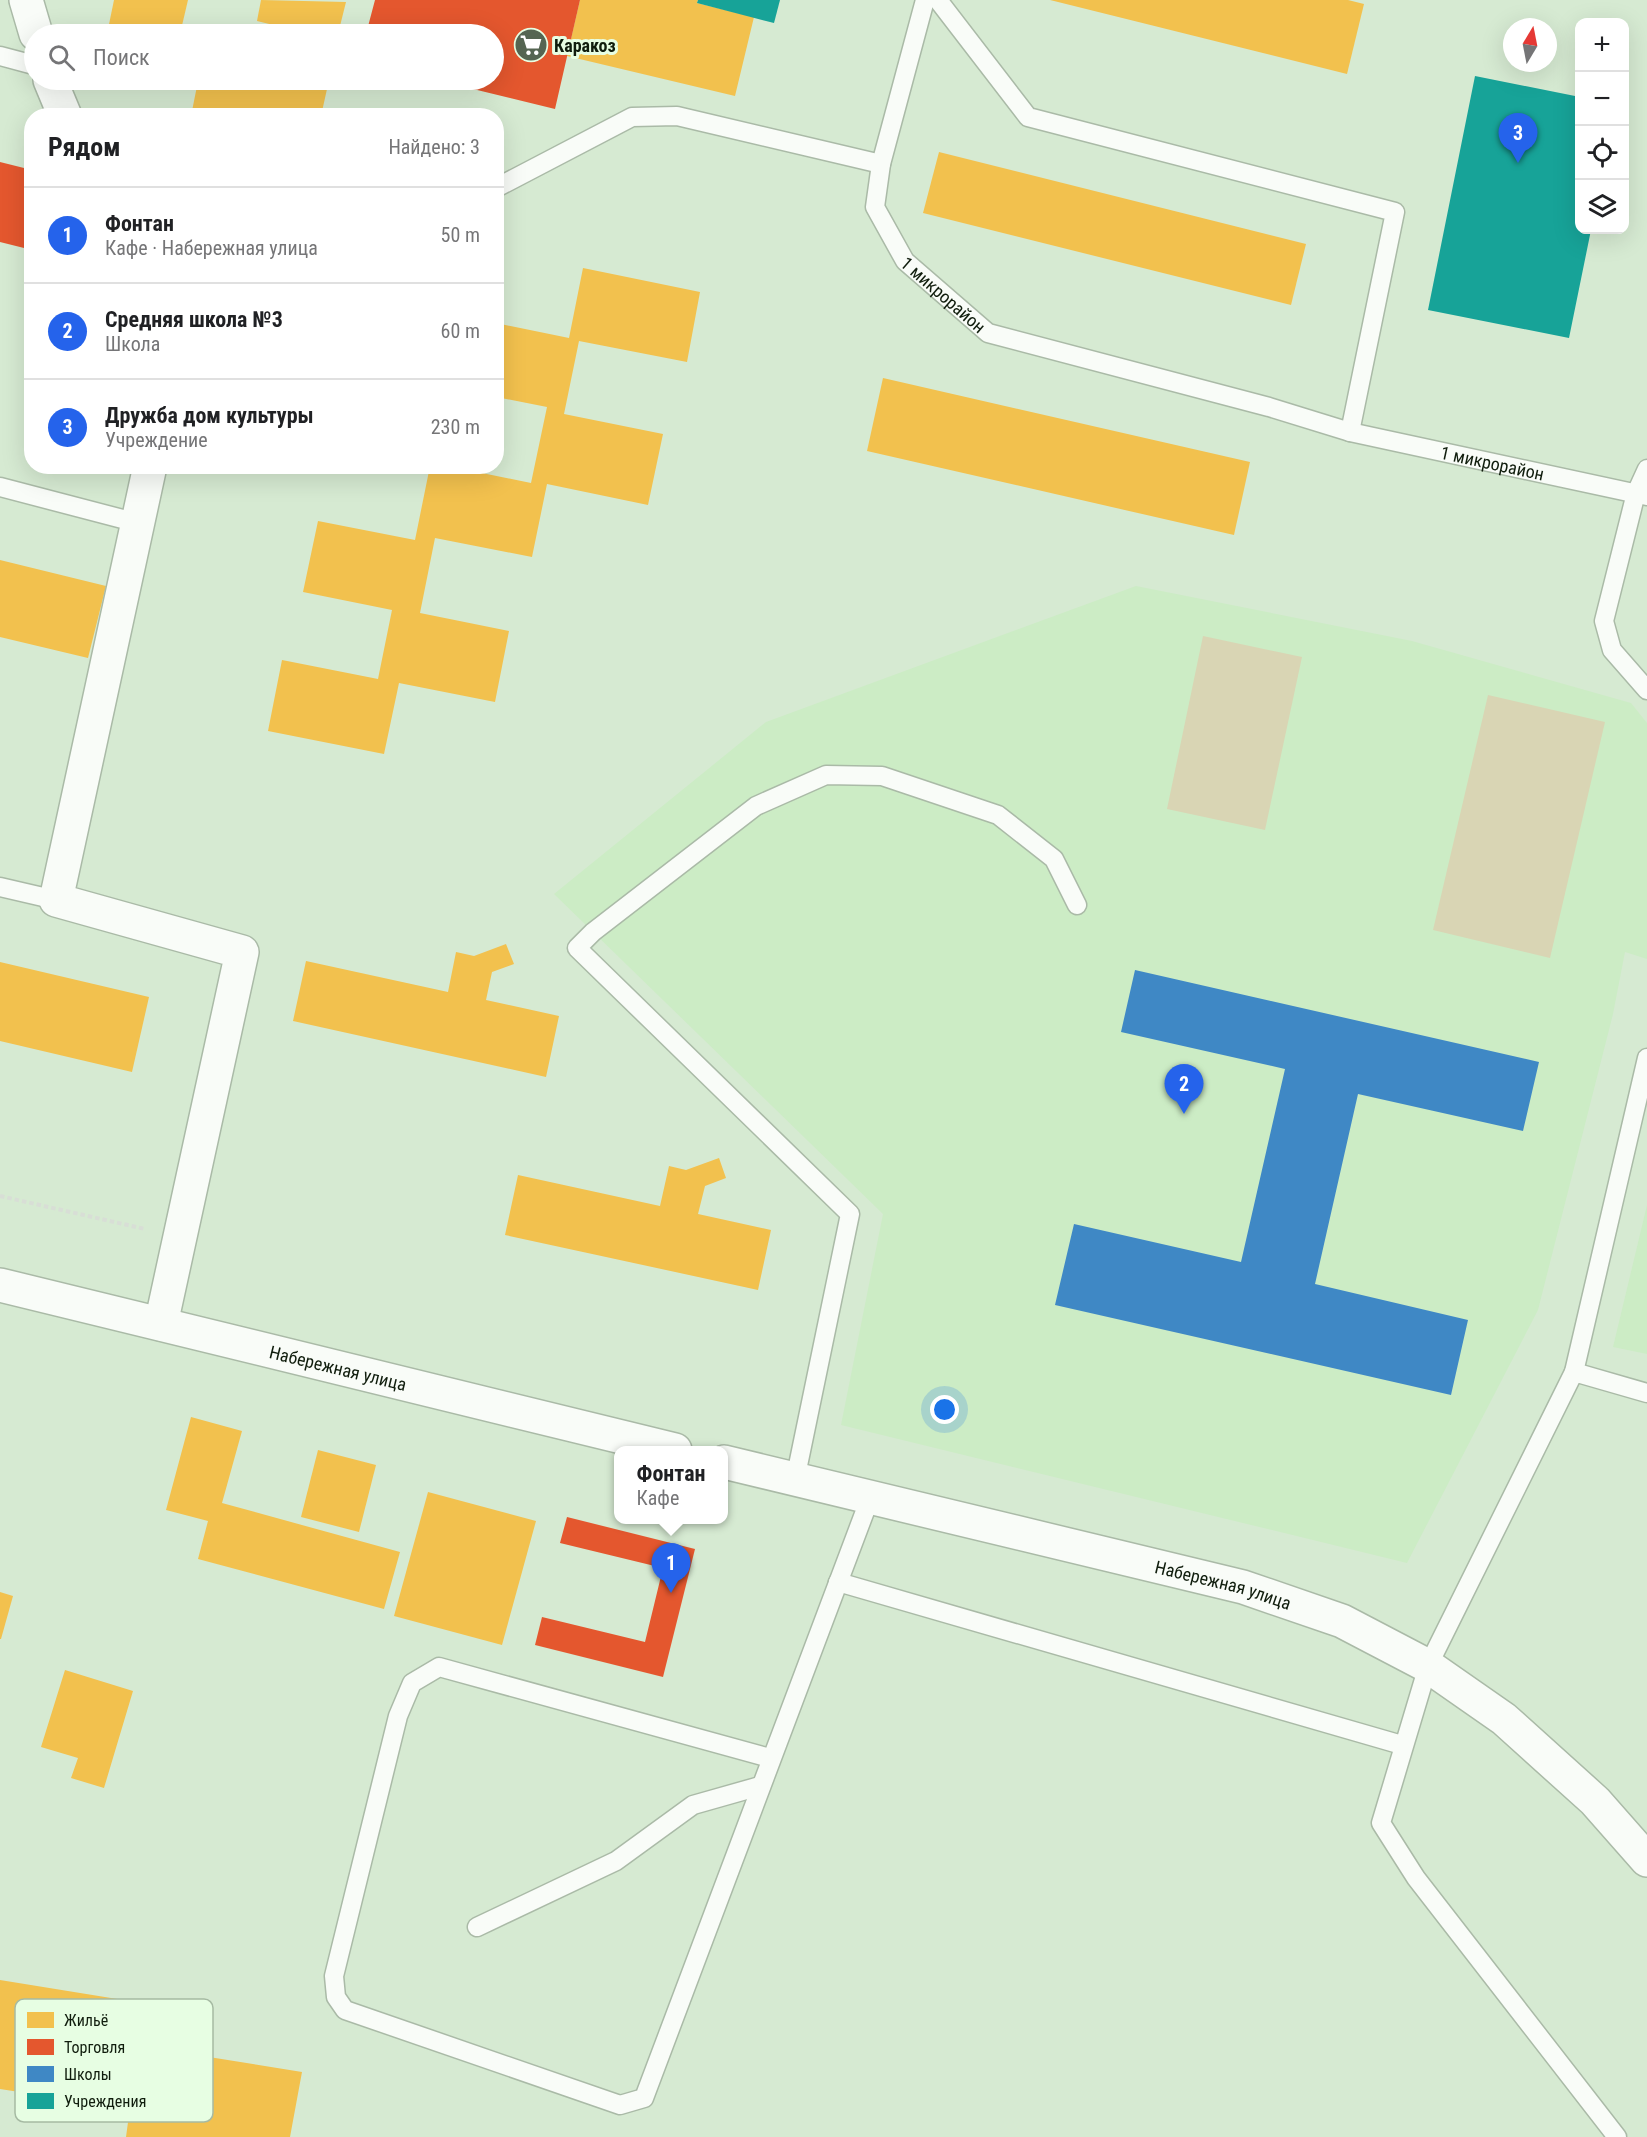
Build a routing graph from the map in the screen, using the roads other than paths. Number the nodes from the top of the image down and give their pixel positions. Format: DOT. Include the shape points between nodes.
graph roads {
  1 [pos="26,0"];
  2 [pos="925,0"];
  3 [pos="938,0"];
  4 [pos="33,24"];
  5 [pos="0,56"];
  6 [pos="24,62"];
  7 [pos="54,90"];
  8 [pos="61,108"];
  9 [pos="881,164"];
  10 [pos="504,184"];
  11 [pos="1350,432"];
  12 [pos="1647,468"];
  13 [pos="148,474"];
  14 [pos="0,487"];
  15 [pos="1642,495"];
  16 [pos="138,523"];
  17 [pos="1647,690"];
  18 [pos="0,887"];
  19 [pos="56,900"];
  20 [pos="1077,905"];
  21 [pos="1647,1058"];
  22 [pos="0,1284"];
  23 [pos="161,1324"];
  24 [pos="1574,1372"];
  25 [pos="1647,1394"];
  26 [pos="659,1446"];
  27 [pos="728,1463"];
  28 [pos="795,1480"];
  29 [pos="870,1498"];
  30 [pos="838,1582"];
  31 [pos="1428,1666"];
  32 [pos="1402,1746"];
  33 [pos="770,1758"];
  34 [pos="760,1786"];
  35 [pos="1647,1860"];
  36 [pos="477,1927"];
  37 [pos="1617,2137"];
  1 -- 4 [label="street"];
  2 -- 9 [label="lane, 1 микрорайон"];
  3 -- 11 [label="lane" via="1028,117 1395,212"];
  5 -- 6 [label="lane"];
  7 -- 8 [label="street"];
  9 -- 10 [label="lane" via="677,116 632,117"];
  9 -- 11 [label="lane, 1 микрорайон" via="875,207 905,261 988,333"];
  11 -- 15 [label="lane, 1 микрорайон"];
  12 -- 15 [label="lane"];
  13 -- 16 [label="street"];
  14 -- 16 [label="lane"];
  15 -- 17 [label="lane" via="1604,621 1612,650"];
  16 -- 19 [label="street"];
  18 -- 19 [label="lane"];
  19 -- 23 [label="street" via="242,952"];
  20 -- 28 [label="lane" via="1054,859 998,815 882,776 826,774 756,806 592,932 577,948 850,1214"];
  21 -- 24 [label="lane"];
  22 -- 23 [label="street, Набережная улица"];
  23 -- 26 [label="street, Набережная улица"];
  24 -- 25 [label="lane"];
  24 -- 31 [label="lane"];
  27 -- 28 [label="street, Набережная улица"];
  28 -- 29 [label="street, Набережная улица"];
  29 -- 30 [label="lane"];
  29 -- 31 [label="street, Набережная улица" via="1243,1587 1342,1621"];
  30 -- 32 [label="lane"];
  30 -- 33 [label="lane"];
  31 -- 32 [label="lane"];
  31 -- 35 [label="street, Набережная улица" via="1504,1719 1595,1801"];
  32 -- 37 [label="lane" via="1381,1822 1416,1878"];
  33 -- 34 [label="lane"];
  33 -- 34 [label="lane" via="439,1667 412,1683 398,1716 334,1976 336,1997 345,2010 620,2105 644,2098"];
  34 -- 36 [label="lane" via="693,1804 616,1861"];
}
